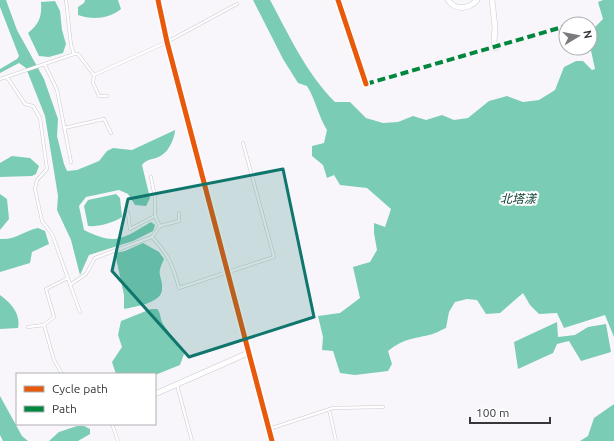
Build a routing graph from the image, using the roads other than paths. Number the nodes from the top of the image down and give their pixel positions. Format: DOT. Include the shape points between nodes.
graph roads {
  1 [pos="66,0"];
  2 [pos="158,0"];
  3 [pos="338,0"];
  4 [pos="448,0"];
  5 [pos="477,0"];
  6 [pos="492,0"];
  7 [pos="237,4"];
  8 [pos="166,42"];
  9 [pos="496,48"];
  10 [pos="74,54"];
  11 [pos="45,65"];
  12 [pos="94,74"];
  13 [pos="7,77"];
  14 [pos="0,79"];
  15 [pos="366,84"];
  16 [pos="107,96"];
  17 [pos="64,128"];
  18 [pos="111,133"];
  19 [pos="243,143"];
  20 [pos="71,162"];
  21 [pos="151,177"];
  22 [pos="128,213"];
  23 [pos="179,213"];
  24 [pos="155,216"];
  25 [pos="160,226"];
  26 [pos="152,237"];
  27 [pos="228,272"];
  28 [pos="68,278"];
  29 [pos="70,285"];
  30 [pos="80,312"];
  31 [pos="44,325"];
  32 [pos="28,327"];
  33 [pos="248,353"];
  34 [pos="61,373"];
  35 [pos="177,384"];
  36 [pos="156,394"];
  37 [pos="383,407"];
  38 [pos="329,409"];
  39 [pos="112,425"];
  40 [pos="269,429"];
  41 [pos="118,441"];
  42 [pos="192,441"];
  43 [pos="272,441"];
  44 [pos="336,441"];
  1 -- 10 [label="lane"];
  2 -- 8 [label="street"];
  3 -- 15 [label="street"];
  4 -- 5 [label="street" via="461,8"];
  6 -- 9 [label="street"];
  7 -- 8 [label="lane"];
  8 -- 12 [label="lane"];
  8 -- 27 [label="street"];
  10 -- 11 [label="lane"];
  10 -- 12 [label="lane" via="78,54"];
  11 -- 13 [label="lane"];
  11 -- 17 [label="lane" via="57,90"];
  12 -- 16 [label="lane" via="93,82 99,96"];
  13 -- 14 [label="lane"];
  13 -- 28 [label="lane" via="25,104 33,106 40,118 47,168 36,180 35,189 42,221 52,234"];
  17 -- 18 [label="lane" via="104,119"];
  17 -- 20 [label="lane"];
  19 -- 27 [label="lane" via="274,258"];
  21 -- 24 [label="lane"];
  22 -- 24 [label="lane" via="130,229"];
  23 -- 25 [label="lane" via="179,221"];
  24 -- 25 [label="lane"];
  25 -- 26 [label="lane"];
  26 -- 27 [label="lane" via="173,264 179,288"];
  26 -- 29 [label="lane" via="95,258 86,274"];
  27 -- 33 [label="street"];
  28 -- 29 [label="lane"];
  28 -- 31 [label="lane" via="46,288 54,317"];
  29 -- 30 [label="lane"];
  31 -- 32 [label="lane"];
  31 -- 34 [label="lane" via="54,360"];
  33 -- 35 [label="street"];
  33 -- 40 [label="street"];
  35 -- 36 [label="street"];
  35 -- 42 [label="lane"];
  37 -- 38 [label="lane"];
  38 -- 40 [label="lane"];
  38 -- 44 [label="lane"];
  39 -- 41 [label="lane"];
  40 -- 43 [label="street"];
}
